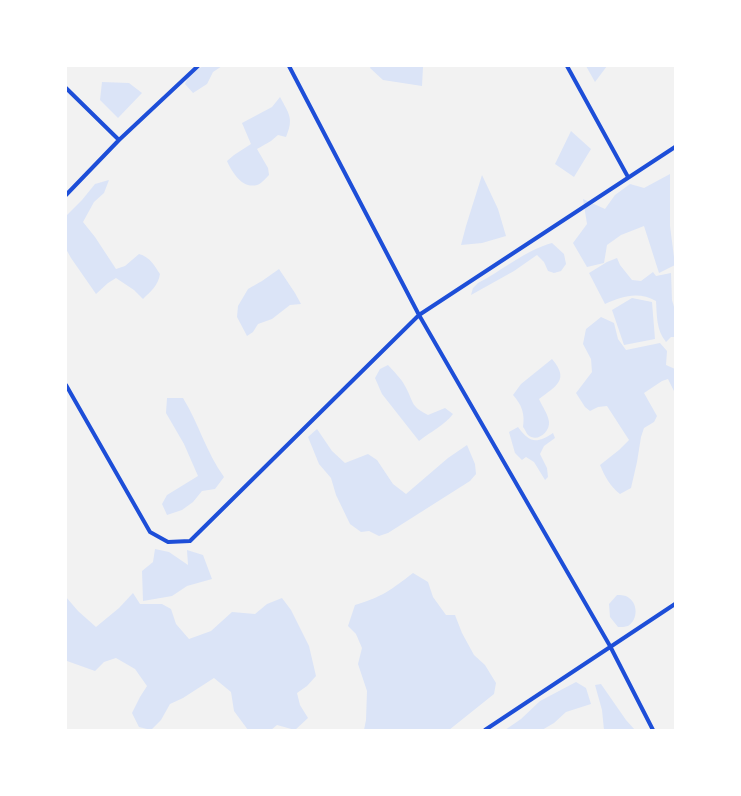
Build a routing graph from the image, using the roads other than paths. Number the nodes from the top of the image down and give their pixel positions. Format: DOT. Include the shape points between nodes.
graph roads {
  1 [pos="198,66"];
  2 [pos="289,66"];
  3 [pos="567,66"];
  4 [pos="66,88"];
  5 [pos="119,140"];
  6 [pos="675,147"];
  7 [pos="628,177"];
  8 [pos="66,195"];
  9 [pos="418,315"];
  10 [pos="66,385"];
  11 [pos="675,604"];
  12 [pos="610,646"];
  13 [pos="485,730"];
  14 [pos="653,730"];
  1 -- 5 [label="street"];
  2 -- 9 [label="street"];
  3 -- 7 [label="street"];
  4 -- 5 [label="street"];
  5 -- 8 [label="street"];
  6 -- 7 [label="street"];
  7 -- 9 [label="street"];
  9 -- 10 [label="street" via="190,541 168,542 150,532"];
  9 -- 12 [label="street"];
  11 -- 12 [label="street"];
  12 -- 13 [label="street"];
  12 -- 14 [label="street"];
}
